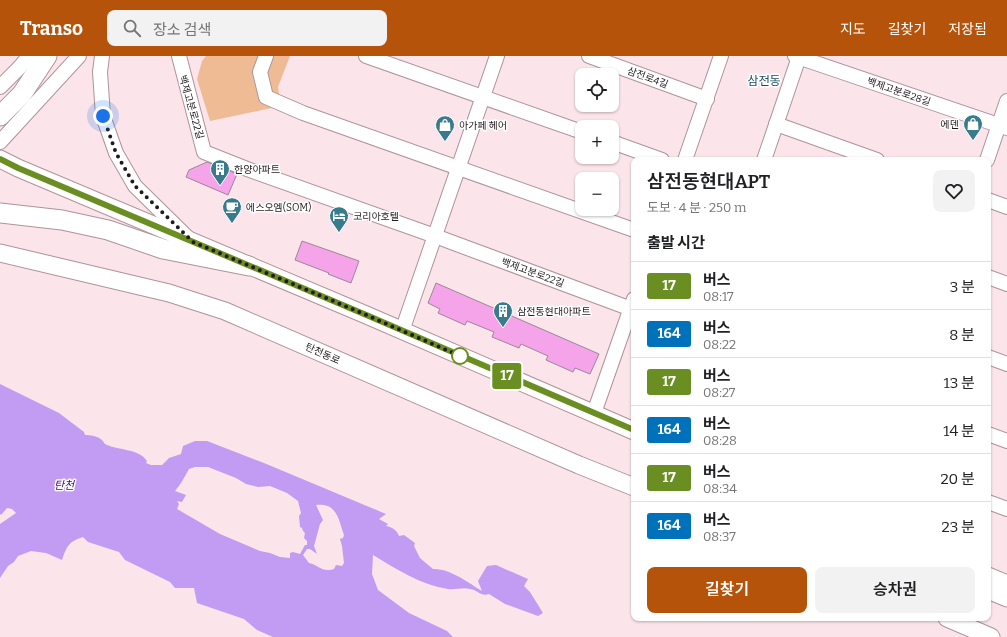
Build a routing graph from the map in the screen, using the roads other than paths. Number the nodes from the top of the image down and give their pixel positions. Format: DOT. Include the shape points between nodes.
graph roads {
  1 [pos="29,56"];
  2 [pos="42,56"];
  3 [pos="47,56"];
  4 [pos="79,56"];
  5 [pos="102,56"];
  6 [pos="178,56"];
  7 [pos="266,56"];
  8 [pos="366,56"];
  9 [pos="497,56"];
  10 [pos="589,56"];
  11 [pos="722,56"];
  12 [pos="797,57"];
  13 [pos="0,87"];
  14 [pos="483,96"];
  15 [pos="0,98"];
  16 [pos="707,99"];
  17 [pos="1007,101"];
  18 [pos="0,116"];
  19 [pos="776,124"];
  20 [pos="1003,127"];
  21 [pos="575,129"];
  22 [pos="0,142"];
  23 [pos="619,145"];
  24 [pos="654,157"];
  25 [pos="686,157"];
  26 [pos="765,157"];
  27 [pos="869,157"];
  28 [pos="988,157"];
  29 [pos="0,159"];
  30 [pos="459,167"];
  31 [pos="991,201"];
  32 [pos="1007,207"];
  33 [pos="0,212"];
  34 [pos="631,229"];
  35 [pos="435,236"];
  36 [pos="193,242"];
  37 [pos="0,253"];
  38 [pos="249,266"];
  39 [pos="991,278"];
  40 [pos="1007,284"];
  41 [pos="631,304"];
  42 [pos="631,311"];
  43 [pos="402,331"];
  44 [pos="991,358"];
  45 [pos="1007,364"];
  46 [pos="594,413"];
  47 [pos="631,429"];
  48 [pos="991,435"];
  49 [pos="1007,441"];
  50 [pos="631,486"];
  51 [pos="991,503"];
  52 [pos="1007,509"];
  53 [pos="991,577"];
  54 [pos="1007,584"];
  55 [pos="991,591"];
  56 [pos="1007,598"];
  57 [pos="954,621"];
  58 [pos="991,637"];
  1 -- 13 [label="street"];
  2 -- 15 [label="main road"];
  3 -- 18 [label="main road" via="22,94"];
  4 -- 22 [label="street"];
  5 -- 36 [label="street" via="100,72 103,116 116,153 135,186"];
  6 -- 35 [label="street, 백제고분로22길" via="204,152"];
  7 -- 30 [label="street" via="260,72 266,96 303,113"];
  8 -- 14 [label="street"];
  9 -- 14 [label="street"];
  10 -- 16 [label="street, 삼전로4길"];
  11 -- 16 [label="street"];
  12 -- 19 [label="street, 백제고분로28길"];
  12 -- 20 [label="street, 백제고분로28길"];
  14 -- 21 [label="street"];
  14 -- 30 [label="street"];
  16 -- 25 [label="street"];
  17 -- 20 [label="street"];
  19 -- 26 [label="street, 백제고분로28길"];
  19 -- 27 [label="street"];
  20 -- 28 [label="street"];
  23 -- 24 [label="street"];
  29 -- 36 [label="street"];
  30 -- 34 [label="street"];
  30 -- 35 [label="street"];
  31 -- 32 [label="street"];
  33 -- 38 [label="main road" via="100,228 163,249"];
  35 -- 41 [label="street, 백제고분로22길"];
  35 -- 43 [label="street"];
  36 -- 38 [label="street"];
  37 -- 50 [label="street, 탄천동로" via="169,293 225,311"];
  38 -- 43 [label="street"];
  39 -- 40 [label="street"];
  42 -- 46 [label="street, 백제고분로22길"];
  43 -- 46 [label="street"];
  44 -- 45 [label="street"];
  46 -- 47 [label="street"];
  48 -- 49 [label="street"];
  51 -- 52 [label="street"];
  53 -- 54 [label="street"];
  55 -- 56 [label="street"];
  57 -- 58 [label="street"];
}
